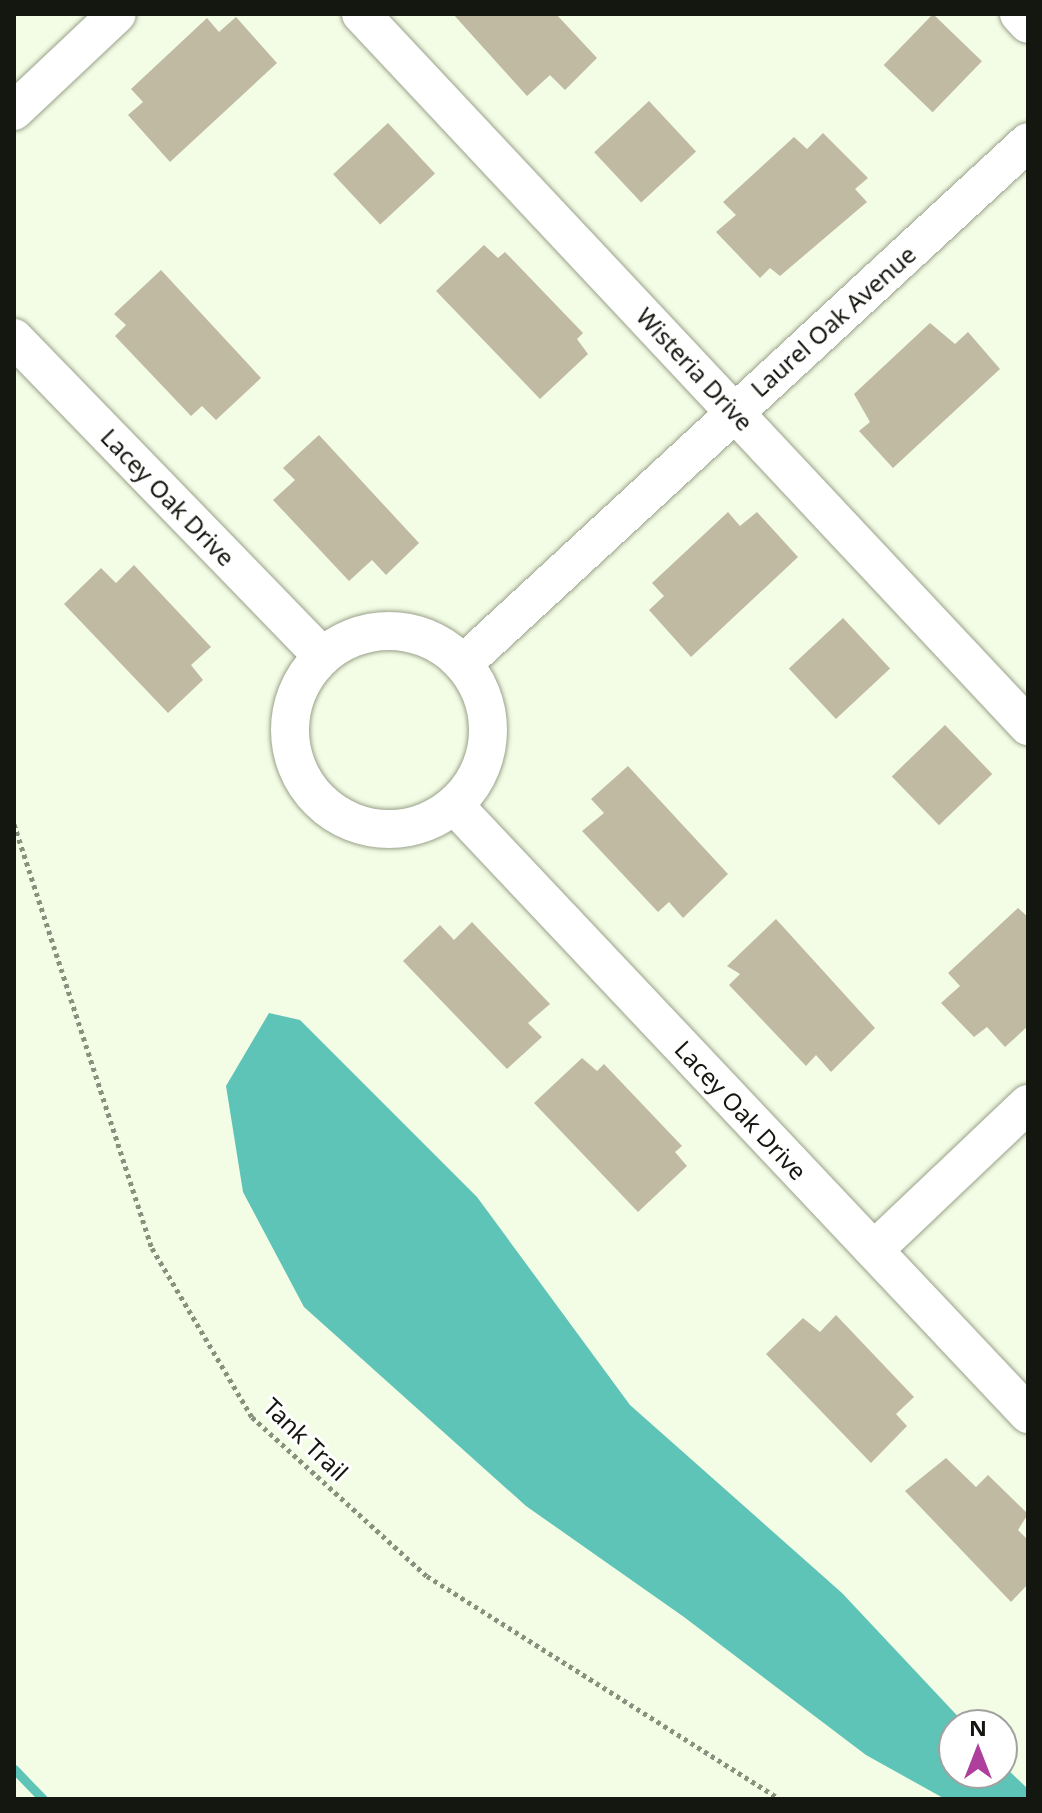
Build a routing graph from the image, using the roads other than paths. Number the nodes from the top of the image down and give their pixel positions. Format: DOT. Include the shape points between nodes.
graph roads {
  1 [pos="117,14"];
  2 [pos="361,14"];
  3 [pos="1019,14"];
  4 [pos="1028,24"];
  5 [pos="14,111"];
  6 [pos="1028,142"];
  7 [pos="14,338"];
  8 [pos="734,410"];
  9 [pos="322,656"];
  10 [pos="463,664"];
  11 [pos="1028,726"];
  12 [pos="454,805"];
  13 [pos="1028,1104"];
  14 [pos="874,1250"];
  15 [pos="1028,1414"];
  1 -- 5 [label="street"];
  2 -- 8 [label="street, Wisteria Drive"];
  3 -- 4 [label="street"];
  6 -- 8 [label="street, Laurel Oak Avenue"];
  7 -- 9 [label="street, Lacey Oak Drive"];
  8 -- 10 [label="street, Laurel Oak Avenue"];
  8 -- 11 [label="street, Wisteria Drive"];
  9 -- 10 [label="street" via="356,637 394,631 432,641"];
  9 -- 12 [label="street" via="299,687 289,723 294,761 313,794 343,818 381,829 419,824"];
  10 -- 12 [label="street" via="483,698 488,737 478,774"];
  12 -- 14 [label="street, Lacey Oak Drive"];
  13 -- 14 [label="street"];
  14 -- 15 [label="street, Lacey Oak Drive"];
}
